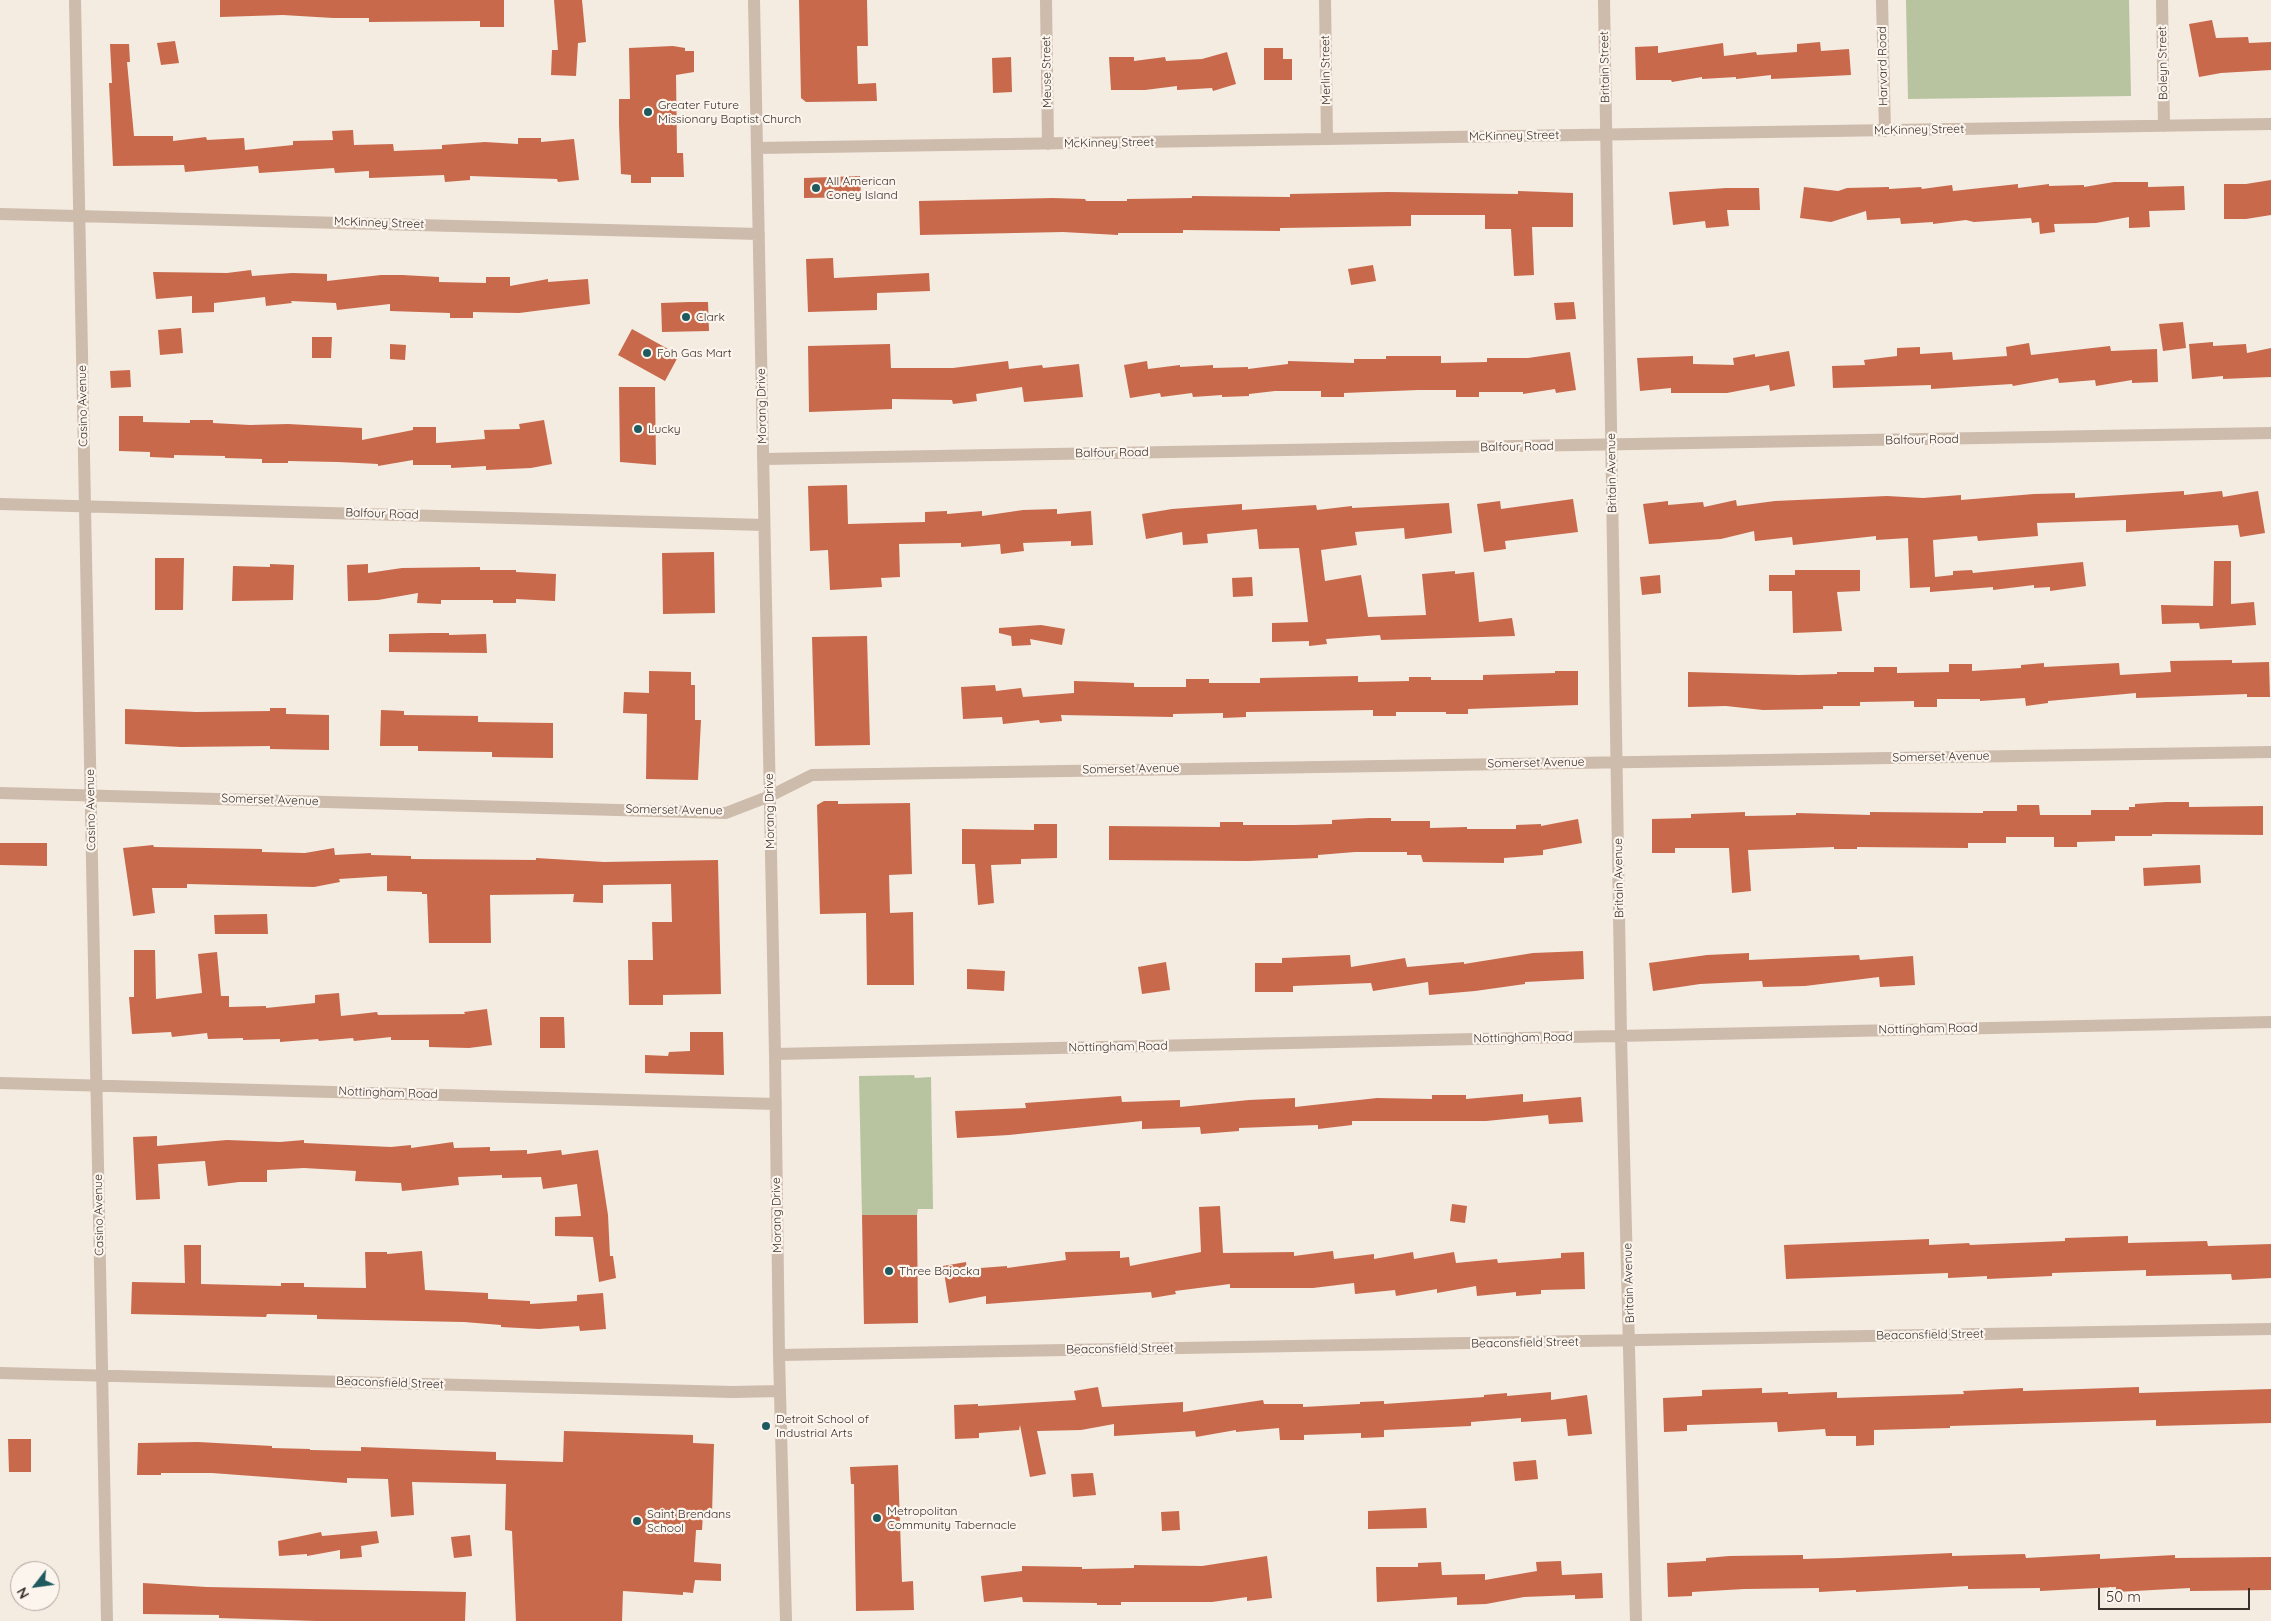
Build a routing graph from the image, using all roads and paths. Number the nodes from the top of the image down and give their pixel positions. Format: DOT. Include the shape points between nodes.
graph roads {
  1 [pos="75,0"];
  2 [pos="754,0"];
  3 [pos="1046,0"];
  4 [pos="1324,0"];
  5 [pos="1604,0"];
  6 [pos="1882,0"];
  7 [pos="2162,0"];
  8 [pos="2271,124"];
  9 [pos="2164,126"];
  10 [pos="1884,131"];
  11 [pos="1606,135"];
  12 [pos="1327,139"];
  13 [pos="1048,144"];
  14 [pos="757,148"];
  15 [pos="0,214"];
  16 [pos="79,215"];
  17 [pos="759,234"];
  18 [pos="2271,433"];
  19 [pos="1612,445"];
  20 [pos="763,459"];
  21 [pos="0,504"];
  22 [pos="85,506"];
  23 [pos="764,524"];
  24 [pos="2271,752"];
  25 [pos="1618,761"];
  26 [pos="0,793"];
  27 [pos="91,795"];
  28 [pos="770,796"];
  29 [pos="2271,1022"];
  30 [pos="1621,1036"];
  31 [pos="775,1054"];
  32 [pos="0,1083"];
  33 [pos="97,1086"];
  34 [pos="776,1104"];
  35 [pos="2271,1329"];
  36 [pos="1630,1341"];
  37 [pos="779,1356"];
  38 [pos="0,1373"];
  39 [pos="102,1375"];
  40 [pos="780,1391"];
  41 [pos="107,1621"];
  42 [pos="786,1621"];
  43 [pos="1636,1621"];
  1 -- 16 [label="street, Casino Avenue"];
  2 -- 14 [label="street, Morang Drive"];
  3 -- 13 [label="street, Meuse Street"];
  4 -- 12 [label="street, Merlin Street"];
  5 -- 11 [label="street, Britain Street"];
  6 -- 10 [label="street, Harvard Road"];
  7 -- 9 [label="street, Boleyn Street"];
  8 -- 9 [label="street, McKinney Street"];
  9 -- 10 [label="street, McKinney Street"];
  10 -- 11 [label="street, McKinney Street"];
  11 -- 12 [label="street, McKinney Street"];
  11 -- 19 [label="street, Britain Avenue"];
  12 -- 13 [label="street, McKinney Street"];
  13 -- 14 [label="street, McKinney Street"];
  14 -- 17 [label="street, Morang Drive"];
  15 -- 16 [label="street, McKinney Street"];
  16 -- 17 [label="street, McKinney Street"];
  16 -- 22 [label="street, Casino Avenue"];
  17 -- 20 [label="street, Morang Drive"];
  18 -- 19 [label="street, Balfour Road"];
  19 -- 20 [label="street, Balfour Road"];
  19 -- 25 [label="street, Britain Avenue"];
  20 -- 23 [label="street, Morang Drive"];
  21 -- 22 [label="street, Balfour Road"];
  22 -- 23 [label="street, Balfour Road"];
  22 -- 27 [label="street, Casino Avenue"];
  23 -- 28 [label="street, Morang Drive"];
  24 -- 25 [label="street, Somerset Avenue"];
  25 -- 28 [label="street, Somerset Avenue" via="812,774"];
  25 -- 30 [label="street, Britain Avenue"];
  26 -- 27 [label="street, Somerset Avenue"];
  27 -- 28 [label="street, Somerset Avenue" via="726,812"];
  27 -- 33 [label="street, Casino Avenue"];
  28 -- 31 [label="street, Morang Drive"];
  29 -- 30 [label="street, Nottingham Road"];
  30 -- 31 [label="street, Nottingham Road"];
  30 -- 36 [label="street, Britain Avenue"];
  31 -- 34 [label="street, Morang Drive"];
  32 -- 33 [label="street, Nottingham Road"];
  33 -- 34 [label="street, Nottingham Road"];
  33 -- 39 [label="street, Casino Avenue"];
  34 -- 37 [label="street, Morang Drive"];
  35 -- 36 [label="street, Beaconsfield Street"];
  36 -- 37 [label="street, Beaconsfield Street"];
  36 -- 43 [label="street, Britain Avenue"];
  37 -- 40 [label="street, Morang Drive"];
  38 -- 39 [label="street, Beaconsfield Street"];
  39 -- 40 [label="street, Beaconsfield Street"];
  39 -- 41 [label="street, Casino Avenue"];
  40 -- 42 [label="street, Morang Drive"];
}
